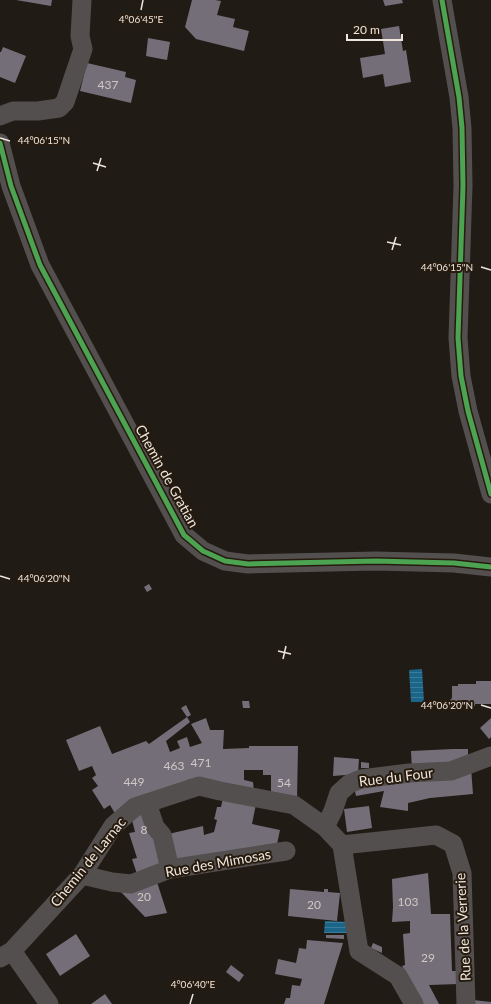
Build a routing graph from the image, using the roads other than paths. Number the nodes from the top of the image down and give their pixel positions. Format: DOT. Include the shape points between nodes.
graph roads {
  1 [pos="82,0"];
  2 [pos="442,0"];
  3 [pos="0,116"];
  4 [pos="0,144"];
  5 [pos="5,187"];
  6 [pos="491,494"];
  7 [pos="491,567"];
  8 [pos="491,756"];
  9 [pos="147,803"];
  10 [pos="324,827"];
  11 [pos="342,845"];
  12 [pos="286,851"];
  13 [pos="170,869"];
  14 [pos="82,875"];
  15 [pos="6,954"];
  16 [pos="49,1004"];
  17 [pos="414,1004"];
  18 [pos="466,1004"];
  1 -- 3 [label="street" via="80,36 83,50 66,102 59,108 13,111"];
  2 -- 6 [label="street" via="462,128 463,186 458,338 461,376"];
  4 -- 5 [label="street, Chemin de Gratian"];
  5 -- 7 [label="street, Chemin de Gratian" via="40,265 184,534 203,551 225,561 248,564 376,561 454,563"];
  8 -- 10 [label="street, Rue du Four" via="451,771 361,779 339,793"];
  9 -- 10 [label="street, Chemin de Larnac" via="199,786 294,805"];
  9 -- 13 [label="street" via="155,827 162,835"];
  9 -- 14 [label="street, Chemin de Larnac" via="135,807 113,826"];
  10 -- 11 [label="street, Chemin de Larnac"];
  11 -- 17 [label="street" via="359,951 398,976"];
  11 -- 18 [label="street, Rue de la Verrerie" via="436,835 453,844 462,872"];
  12 -- 13 [label="street, Rue des Mimosas"];
  13 -- 14 [label="street, Rue des Mimosas" via="131,884"];
  14 -- 15 [label="street, Chemin de Larnac"];
  15 -- 16 [label="street"];
}
